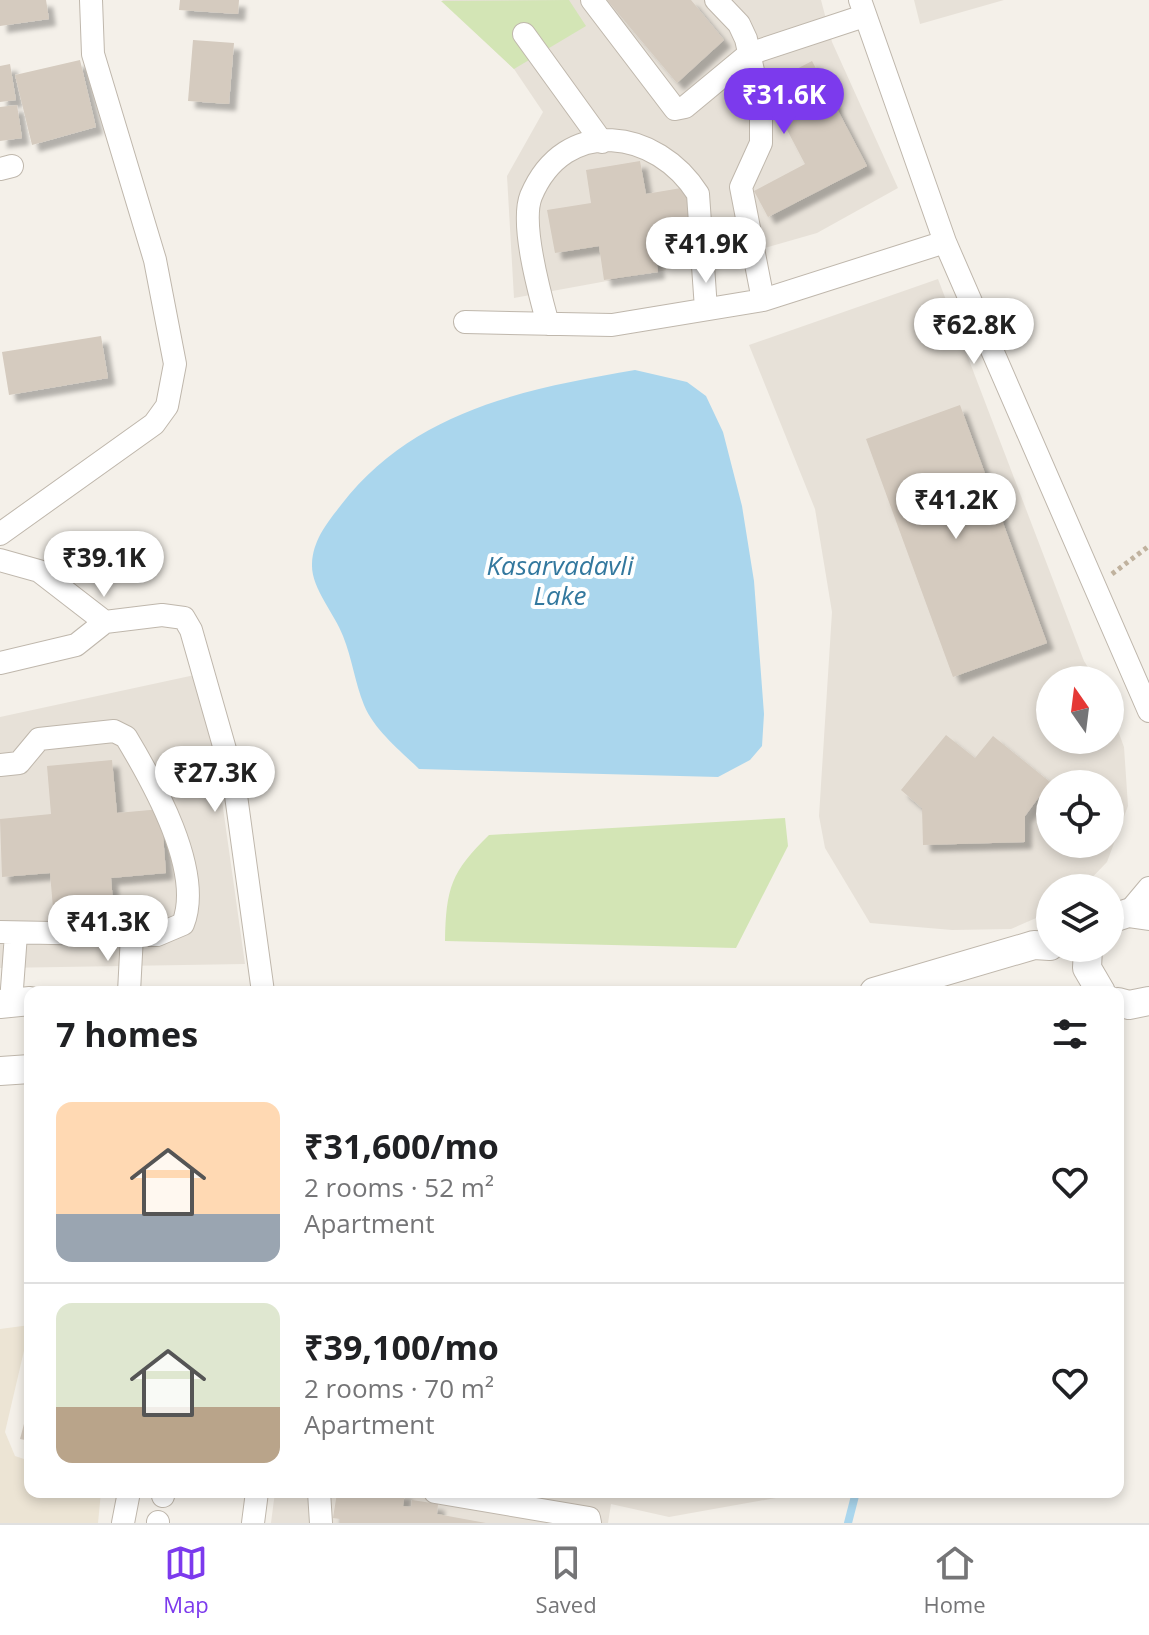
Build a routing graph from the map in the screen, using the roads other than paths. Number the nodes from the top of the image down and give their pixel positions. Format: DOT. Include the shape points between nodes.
graph roads {
  1 [pos="91,0"];
  2 [pos="592,0"];
  3 [pos="716,0"];
  4 [pos="862,8"];
  5 [pos="524,34"];
  6 [pos="749,54"];
  7 [pos="602,142"];
  8 [pos="945,242"];
  9 [pos="763,300"];
  10 [pos="706,309"];
  11 [pos="465,322"];
  12 [pos="548,324"];
  13 [pos="0,534"];
  14 [pos="0,560"];
  15 [pos="105,622"];
  16 [pos="0,663"];
  17 [pos="1149,711"];
  18 [pos="0,765"];
  19 [pos="1149,888"];
  20 [pos="1129,916"];
  21 [pos="8,933"];
  22 [pos="132,935"];
  23 [pos="1036,945"];
  24 [pos="1087,962"];
  25 [pos="129,986"];
  26 [pos="262,986"];
  27 [pos="894,986"];
  28 [pos="1098,986"];
  29 [pos="14,1002"];
  30 [pos="24,1069"];
  31 [pos="0,1071"];
  32 [pos="128,1498"];
  33 [pos="256,1498"];
  34 [pos="319,1498"];
  35 [pos="471,1498"];
  36 [pos="123,1523"];
  37 [pos="253,1523"];
  38 [pos="321,1523"];
  39 [pos="590,1523"];
  1 -- 13 [label="street" via="93,54 155,260 175,364 167,406 154,424"];
  2 -- 6 [label="street" via="675,109 685,107"];
  3 -- 6 [label="street" via="739,24"];
  4 -- 6 [label="street"];
  4 -- 8 [label="street"];
  5 -- 7 [label="street"];
  6 -- 9 [label="street" via="761,107 761,143 741,187"];
  7 -- 10 [label="street" via="621,139 647,146 690,180 698,194"];
  7 -- 12 [label="street" via="575,145 562,155 530,198 532,269"];
  8 -- 9 [label="street"];
  8 -- 17 [label="street"];
  9 -- 10 [label="street"];
  10 -- 12 [label="street" via="612,325"];
  11 -- 12 [label="street"];
  14 -- 15 [label="street" via="39,571"];
  15 -- 16 [label="street" via="76,645"];
  15 -- 26 [label="street" via="162,615 184,618 191,630 234,781"];
  18 -- 22 [label="street" via="19,763 39,739 114,731 126,737 169,813 183,859 188,911 183,924 172,931"];
  19 -- 20 [label="street"];
  21 -- 22 [label="street"];
  21 -- 29 [label="street"];
  22 -- 25 [label="street"];
  23 -- 27 [label="street"];
  24 -- 28 [label="street"];
  30 -- 31 [label="street"];
  32 -- 36 [label="street"];
  33 -- 37 [label="street"];
  34 -- 38 [label="street"];
  35 -- 39 [label="street" via="589,1518"];
}
